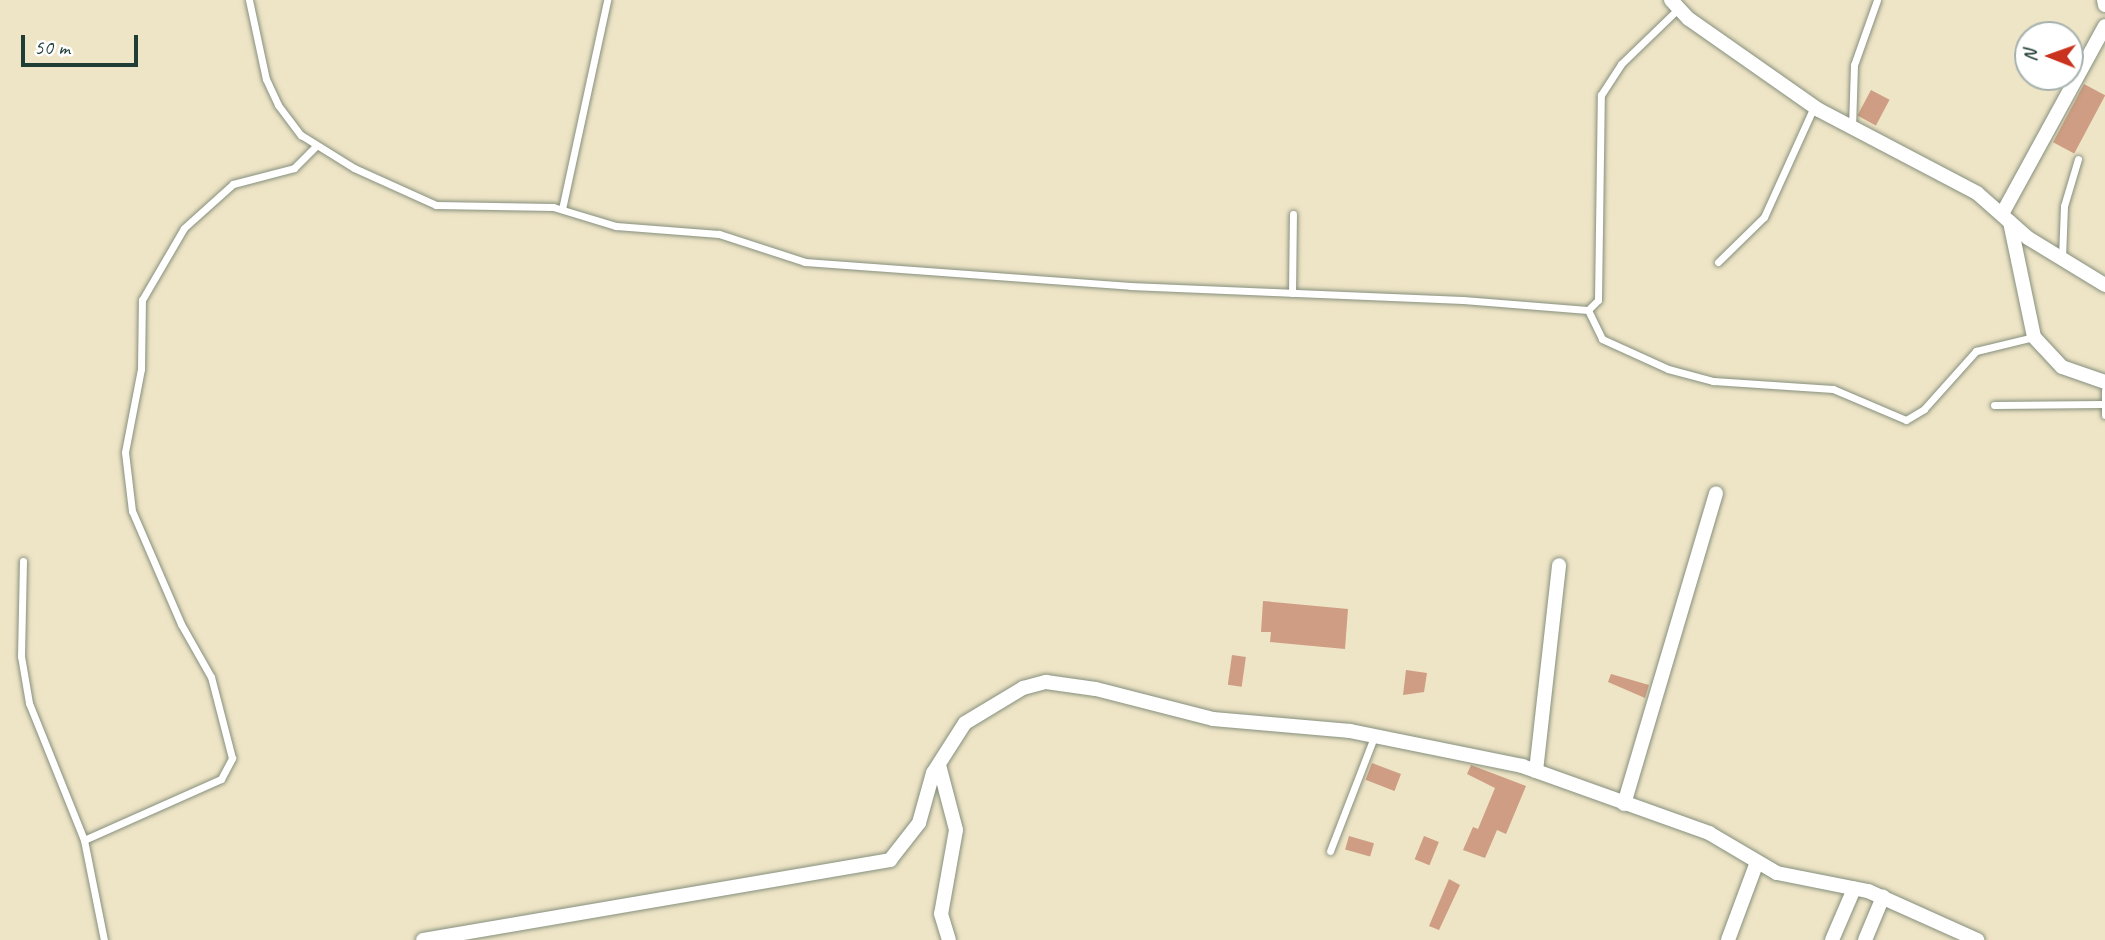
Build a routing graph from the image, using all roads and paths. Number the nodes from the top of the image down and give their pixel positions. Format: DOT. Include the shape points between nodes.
graph roads {
  1 [pos="249,0"];
  2 [pos="607,0"];
  3 [pos="1877,0"];
  4 [pos="2104,0"];
  5 [pos="1675,4"];
  6 [pos="2105,5"];
  7 [pos="2105,26"];
  8 [pos="1814,107"];
  9 [pos="1852,128"];
  10 [pos="315,147"];
  11 [pos="2078,159"];
  12 [pos="562,209"];
  13 [pos="1293,214"];
  14 [pos="2006,218"];
  15 [pos="2062,259"];
  16 [pos="1718,262"];
  17 [pos="2105,285"];
  18 [pos="1292,293"];
  19 [pos="1588,310"];
  20 [pos="2034,337"];
  21 [pos="2105,382"];
  22 [pos="2105,390"];
  23 [pos="2103,404"];
  24 [pos="1994,405"];
  25 [pos="2105,415"];
  26 [pos="1717,493"];
  27 [pos="23,561"];
  28 [pos="1559,565"];
  29 [pos="1374,737"];
  30 [pos="939,765"];
  31 [pos="1536,771"];
  32 [pos="1624,804"];
  33 [pos="84,839"];
  34 [pos="1330,851"];
  35 [pos="1757,862"];
  36 [pos="1854,889"];
  37 [pos="1883,897"];
  38 [pos="104,940"];
  39 [pos="423,940"];
  40 [pos="949,940"];
  41 [pos="1728,940"];
  42 [pos="1832,940"];
  43 [pos="1865,940"];
  44 [pos="1977,940"];
  1 -- 10 [label="lane" via="266,79 278,105"];
  2 -- 12 [label="lane"];
  3 -- 9 [label="lane" via="1854,65"];
  4 -- 6 [label="street"];
  5 -- 8 [label="street"];
  5 -- 19 [label="lane" via="1621,64 1601,95 1598,300"];
  7 -- 14 [label="street"];
  8 -- 9 [label="street"];
  8 -- 16 [label="lane" via="1764,217"];
  9 -- 14 [label="street" via="1977,193"];
  10 -- 12 [label="lane" via="436,205"];
  10 -- 33 [label="lane" via="294,168 233,184 184,228 142,300 141,369 125,452 132,511 181,624 211,677 232,758 221,779"];
  11 -- 15 [label="lane" via="2064,206"];
  12 -- 18 [label="lane" via="616,226 719,234 805,262"];
  13 -- 18 [label="lane"];
  14 -- 15 [label="street"];
  14 -- 20 [label="street"];
  15 -- 17 [label="street"];
  18 -- 19 [label="lane"];
  19 -- 20 [label="lane" via="1602,339 1668,369 1713,381 1833,389 1906,420 1924,409 1976,351"];
  20 -- 21 [label="street" via="2062,367"];
  22 -- 23 [label="lane"];
  23 -- 24 [label="lane"];
  23 -- 25 [label="lane"];
  26 -- 32 [label="street"];
  27 -- 33 [label="lane" via="21,656 29,703"];
  28 -- 31 [label="street"];
  29 -- 30 [label="street" via="1213,719 1096,689 1046,682 1023,688 965,723"];
  29 -- 31 [label="street"];
  29 -- 34 [label="lane"];
  30 -- 39 [label="street" via="919,823 890,860"];
  30 -- 40 [label="street" via="956,830 941,914"];
  31 -- 32 [label="street"];
  32 -- 35 [label="street" via="1709,833"];
  33 -- 38 [label="lane"];
  35 -- 36 [label="street" via="1806,881"];
  35 -- 41 [label="street"];
  36 -- 37 [label="street"];
  36 -- 42 [label="street"];
  37 -- 43 [label="street"];
  37 -- 44 [label="street"];
}
